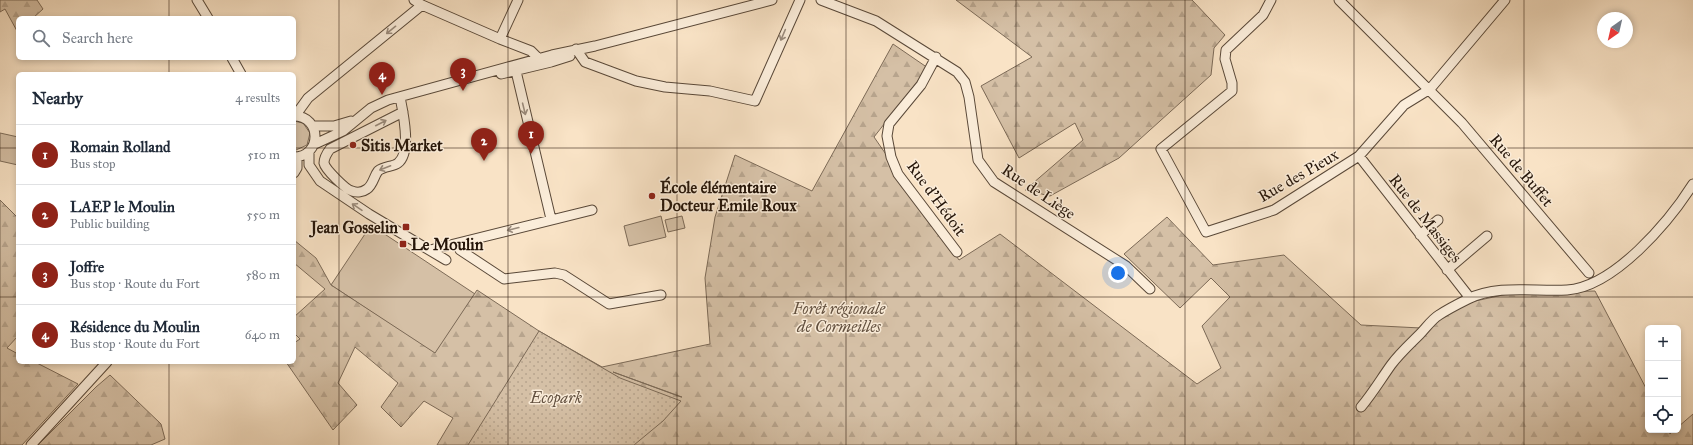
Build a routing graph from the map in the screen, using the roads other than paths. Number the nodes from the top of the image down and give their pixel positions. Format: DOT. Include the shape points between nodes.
graph roads {
  1 [pos="196,0"];
  2 [pos="518,0"];
  3 [pos="772,0"];
  4 [pos="800,0"];
  5 [pos="821,0"];
  6 [pos="1271,0"];
  7 [pos="1338,0"];
  8 [pos="1505,0"];
  9 [pos="418,2"];
  10 [pos="207,16"];
  11 [pos="500,39"];
  12 [pos="577,51"];
  13 [pos="936,58"];
  14 [pos="233,60"];
  15 [pos="541,61"];
  16 [pos="517,68"];
  17 [pos="240,72"];
  18 [pos="1430,89"];
  19 [pos="400,97"];
  20 [pos="403,112"];
  21 [pos="296,113"];
  22 [pos="296,116"];
  23 [pos="354,120"];
  24 [pos="313,126"];
  25 [pos="315,144"];
  26 [pos="309,152"];
  27 [pos="1359,156"];
  28 [pos="296,157"];
  29 [pos="296,170"];
  30 [pos="1693,184"];
  31 [pos="592,210"];
  32 [pos="551,219"];
  33 [pos="1438,220"];
  34 [pos="1420,235"];
  35 [pos="1487,236"];
  36 [pos="458,243"];
  37 [pos="430,250"];
  38 [pos="957,252"];
  39 [pos="446,260"];
  40 [pos="1448,270"];
  41 [pos="1589,273"];
  42 [pos="1150,289"];
  43 [pos="661,295"];
  44 [pos="1470,298"];
  45 [pos="105,364"];
  46 [pos="1361,407"];
  47 [pos="31,445"];
  1 -- 10 [label="street"];
  2 -- 11 [label="street"];
  3 -- 12 [label="street"];
  4 -- 12 [label="street, one-way" via="755,101 710,91 665,87 636,81 585,62"];
  5 -- 13 [label="street, Rue de Liège" via="876,21"];
  6 -- 27 [label="street, Rue des Pieux" via="1263,15 1226,50 1225,59 1232,91 1161,149 1206,232 1274,210"];
  7 -- 18 [label="street, Rue de Buffet"];
  8 -- 18 [label="street, Rue des Pieux"];
  9 -- 11 [label="street"];
  9 -- 21 [label="street, one-way" via="308,98"];
  11 -- 15 [label="street" via="531,51"];
  12 -- 15 [label="street" via="552,55"];
  12 -- 15 [label="street" via="565,58"];
  13 -- 38 [label="street, Rue d'Hédoit" via="921,85 889,124 887,136 898,174"];
  13 -- 42 [label="street, Rue de Liège" via="957,72 965,82 978,160 994,182 1126,266"];
  14 -- 17 [label="street"];
  15 -- 16 [label="street"];
  16 -- 19 [label="street"];
  16 -- 32 [label="street, one-way"];
  18 -- 27 [label="street, Rue des Pieux" via="1404,105"];
  18 -- 41 [label="street, Rue de Buffet" via="1462,122"];
  19 -- 20 [label="street"];
  19 -- 23 [label="street" via="379,104"];
  20 -- 20 [label="street, one-way" via="405,137 401,160 379,170 367,188 357,192 348,190 326,168 324,163 327,153 330,149"];
  22 -- 24 [label="street" via="308,119"];
  23 -- 24 [label="street" via="334,126"];
  23 -- 25 [label="street" via="343,131"];
  24 -- 25 [label="street"];
  25 -- 26 [label="street"];
  26 -- 28 [label="street"];
  37 -- 26 [label="street, one-way" via="320,181 309,164"];
  27 -- 34 [label="street, Rue de Massiges"];
  28 -- 29 [label="street"];
  30 -- 44 [label="street" via="1677,208 1650,238 1618,267 1594,282 1574,289 1518,289 1489,292"];
  31 -- 32 [label="street"];
  32 -- 36 [label="street, one-way"];
  33 -- 34 [label="street"];
  34 -- 40 [label="street, Rue de Massiges"];
  35 -- 40 [label="street"];
  36 -- 37 [label="street"];
  36 -- 43 [label="street" via="460,250 504,279 555,273 564,275 609,304"];
  37 -- 39 [label="street"];
  40 -- 44 [label="street, Rue de Massiges"];
  44 -- 46 [label="street" via="1438,315 1392,364"];
  45 -- 47 [label="street"];
}
